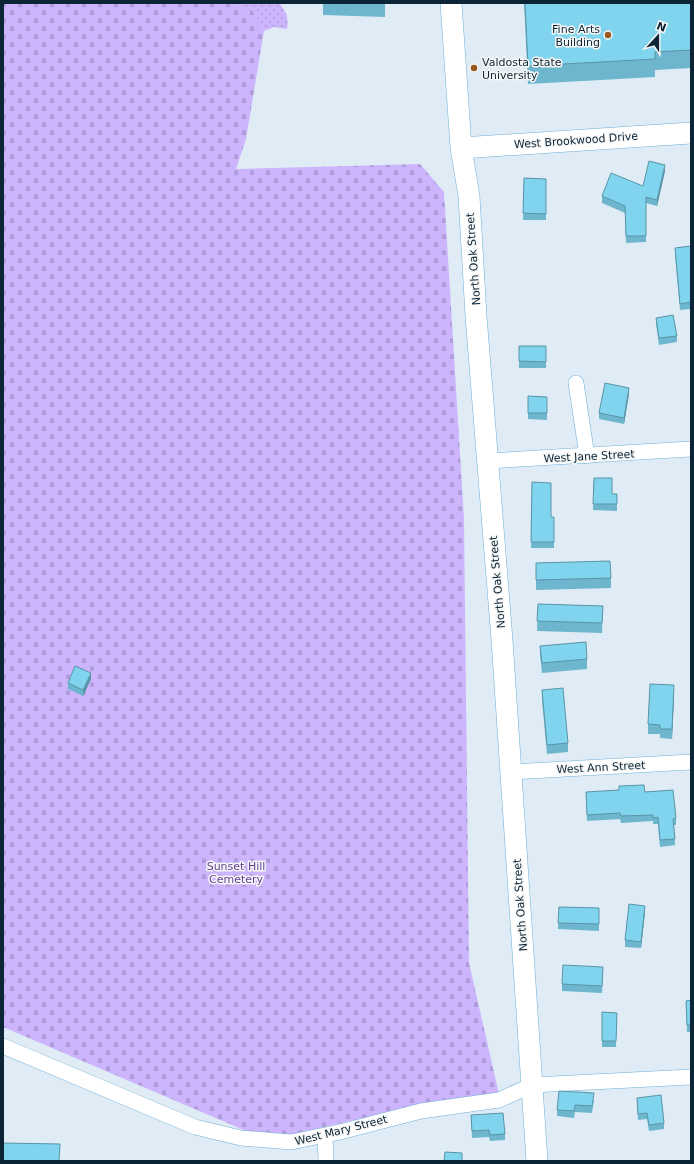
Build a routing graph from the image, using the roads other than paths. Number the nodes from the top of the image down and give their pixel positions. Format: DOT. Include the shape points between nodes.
graph roads {
  1 [pos="451,3"];
  2 [pos="691,133"];
  3 [pos="461,148"];
  4 [pos="576,383"];
  5 [pos="691,449"];
  6 [pos="587,456"];
  7 [pos="488,461"];
  8 [pos="691,762"];
  9 [pos="511,772"];
  10 [pos="3,1046"];
  11 [pos="691,1077"];
  12 [pos="532,1084"];
  13 [pos="325,1135"];
  14 [pos="326,1161"];
  15 [pos="537,1161"];
  1 -- 3 [label="main road, North Oak Street"];
  2 -- 3 [label="main road, West Brookwood Drive"];
  3 -- 7 [label="main road, North Oak Street" via="469,196"];
  4 -- 6 [label="street"];
  5 -- 6 [label="street, West Jane Street"];
  6 -- 7 [label="street, West Jane Street"];
  7 -- 9 [label="main road, North Oak Street"];
  8 -- 9 [label="street, West Ann Street"];
  9 -- 12 [label="main road, North Oak Street"];
  10 -- 13 [label="street, West Mary Street" via="195,1127 241,1138 291,1142"];
  11 -- 12 [label="street, West Mary Street"];
  12 -- 13 [label="street, West Mary Street" via="499,1100 421,1110"];
  12 -- 15 [label="main road, North Oak Street"];
  13 -- 14 [label="street"];
}
